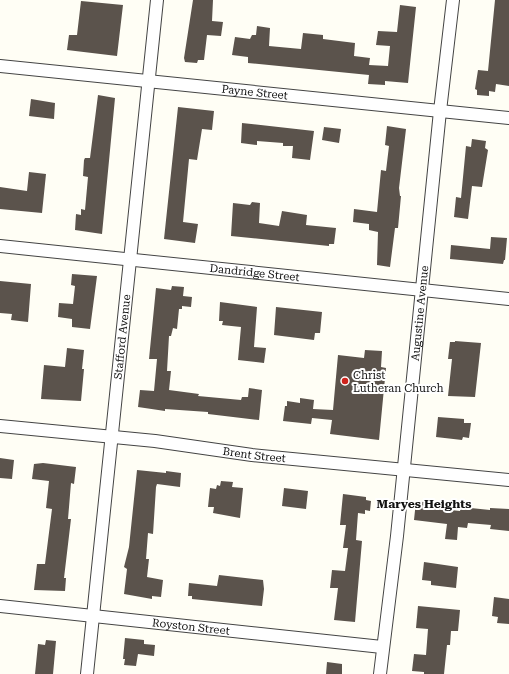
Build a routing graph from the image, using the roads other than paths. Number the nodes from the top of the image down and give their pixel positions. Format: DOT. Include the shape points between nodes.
graph roads {
  1 [pos="157,0"];
  2 [pos="453,0"];
  3 [pos="0,66"];
  4 [pos="149,81"];
  5 [pos="440,111"];
  6 [pos="509,118"];
  7 [pos="0,246"];
  8 [pos="131,260"];
  9 [pos="422,290"];
  10 [pos="509,299"];
  11 [pos="0,426"];
  12 [pos="112,438"];
  13 [pos="404,468"];
  14 [pos="509,480"];
  15 [pos="0,606"];
  16 [pos="93,617"];
  17 [pos="382,647"];
  18 [pos="87,674"];
  19 [pos="380,674"];
  1 -- 4 [label="street, Stafford Avenue"];
  2 -- 5 [label="street, Augustine Avenue"];
  3 -- 4 [label="street, Payne Street"];
  4 -- 5 [label="street, Payne Street"];
  4 -- 8 [label="street, Stafford Avenue"];
  5 -- 6 [label="street, Payne Street"];
  5 -- 9 [label="street, Augustine Avenue"];
  7 -- 8 [label="street, Dandridge Street"];
  8 -- 9 [label="street, Dandridge Street"];
  8 -- 12 [label="street, Stafford Avenue"];
  9 -- 10 [label="street, Dandridge Street"];
  9 -- 13 [label="street, Augustine Avenue"];
  11 -- 12 [label="street, Brent Street"];
  12 -- 13 [label="street, Brent Street" via="155,441 252,455"];
  12 -- 16 [label="street, Stafford Avenue"];
  13 -- 14 [label="street, Brent Street"];
  13 -- 17 [label="street, Augustine Avenue"];
  15 -- 16 [label="street, Royston Street"];
  16 -- 17 [label="street, Royston Street"];
  16 -- 18 [label="street, Stafford Avenue"];
  17 -- 19 [label="street, Augustine Avenue"];
}
